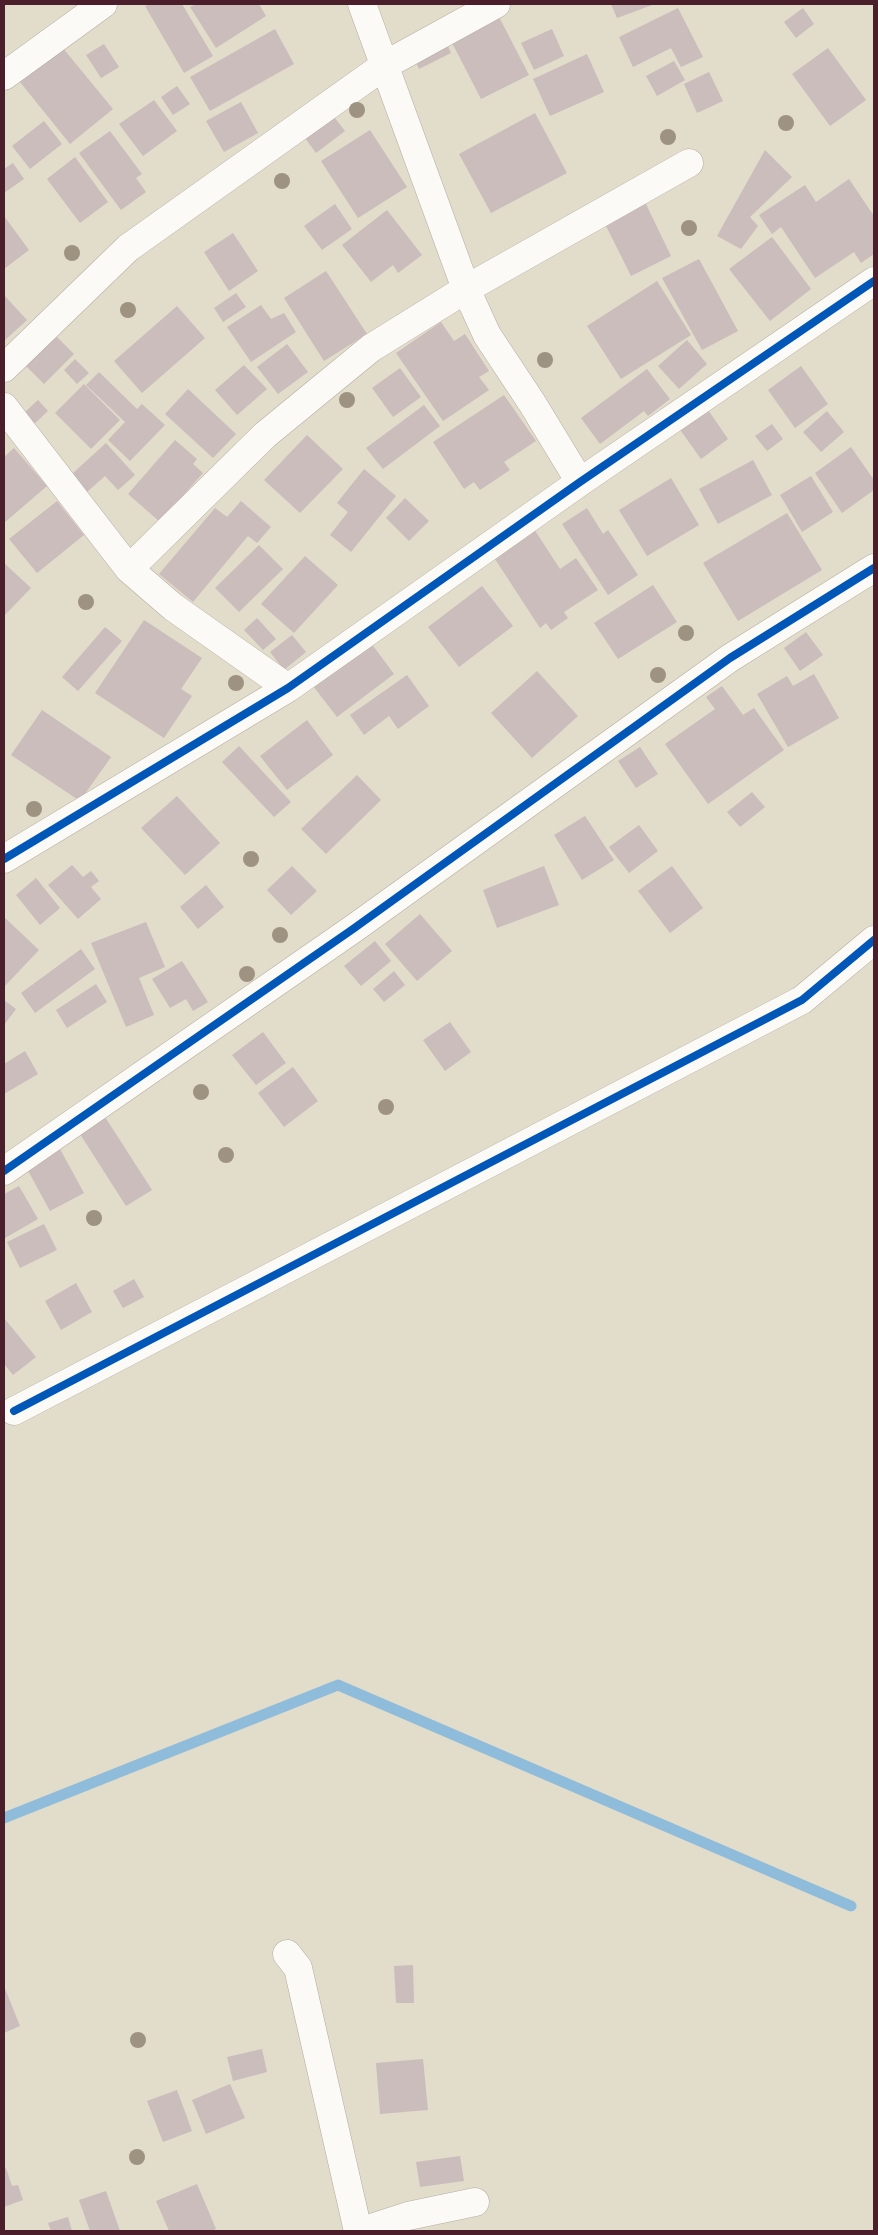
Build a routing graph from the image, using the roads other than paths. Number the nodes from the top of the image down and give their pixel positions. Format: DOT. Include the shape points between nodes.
graph roads {
  1 [pos="103,4"];
  2 [pos="362,4"];
  3 [pos="496,4"];
  4 [pos="385,65"];
  5 [pos="4,76"];
  6 [pos="689,163"];
  7 [pos="874,281"];
  8 [pos="466,289"];
  9 [pos="4,368"];
  10 [pos="4,407"];
  11 [pos="580,482"];
  12 [pos="874,568"];
  13 [pos="129,569"];
  14 [pos="288,688"];
  15 [pos="4,859"];
  16 [pos="874,940"];
  17 [pos="4,1171"];
  18 [pos="14,1411"];
  19 [pos="287,1954"];
  20 [pos="475,2202"];
  21 [pos="360,2231"];
  1 -- 5 [label="street"];
  2 -- 4 [label="street"];
  3 -- 4 [label="street"];
  4 -- 8 [label="street"];
  4 -- 9 [label="street" via="128,248"];
  6 -- 8 [label="street"];
  7 -- 11 [label="street"];
  8 -- 11 [label="street" via="487,335"];
  8 -- 13 [label="street" via="371,348 325,386 265,436"];
  10 -- 13 [label="street"];
  11 -- 14 [label="street"];
  12 -- 17 [label="street" via="730,658 353,930"];
  13 -- 14 [label="street" via="173,607"];
  14 -- 15 [label="street"];
  16 -- 18 [label="street" via="802,1000"];
  19 -- 21 [label="street" via="298,1968"];
  20 -- 21 [label="street" via="408,2216"];
}
